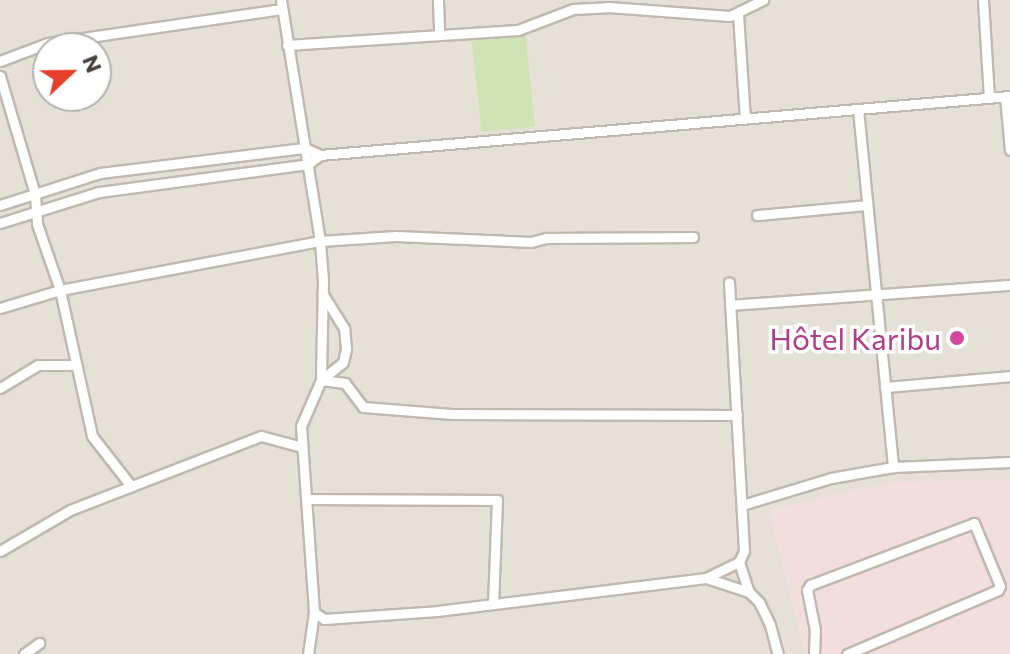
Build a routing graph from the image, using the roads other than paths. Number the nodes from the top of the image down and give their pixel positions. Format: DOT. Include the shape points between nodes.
graph roads {
  1 [pos="438,0"];
  2 [pos="763,0"];
  3 [pos="983,0"];
  4 [pos="282,5"];
  5 [pos="738,14"];
  6 [pos="439,35"];
  7 [pos="287,45"];
  8 [pos="0,61"];
  9 [pos="0,76"];
  10 [pos="1008,96"];
  11 [pos="989,98"];
  12 [pos="858,109"];
  13 [pos="745,119"];
  14 [pos="305,148"];
  15 [pos="1010,150"];
  16 [pos="320,155"];
  17 [pos="308,164"];
  18 [pos="35,194"];
  19 [pos="0,205"];
  20 [pos="867,205"];
  21 [pos="37,211"];
  22 [pos="757,215"];
  23 [pos="0,223"];
  24 [pos="693,237"];
  25 [pos="320,241"];
  26 [pos="729,282"];
  27 [pos="1010,285"];
  28 [pos="60,290"];
  29 [pos="323,294"];
  30 [pos="876,295"];
  31 [pos="730,305"];
  32 [pos="0,308"];
  33 [pos="76,365"];
  34 [pos="1010,376"];
  35 [pos="321,380"];
  36 [pos="885,387"];
  37 [pos="0,388"];
  38 [pos="737,415"];
  39 [pos="302,447"];
  40 [pos="1010,462"];
  41 [pos="893,467"];
  42 [pos="131,486"];
  43 [pos="307,499"];
  44 [pos="742,505"];
  45 [pos="0,551"];
  46 [pos="739,562"];
  47 [pos="706,578"];
  48 [pos="749,592"];
  49 [pos="493,604"];
  50 [pos="314,612"];
  51 [pos="39,643"];
  52 [pos="24,654"];
  53 [pos="308,654"];
  54 [pos="778,654"];
  55 [pos="814,654"];
  56 [pos="847,654"];
  1 -- 6 [label="street"];
  2 -- 5 [label="street"];
  3 -- 11 [label="street"];
  4 -- 7 [label="street"];
  4 -- 8 [label="street" via="48,43"];
  5 -- 6 [label="street" via="573,9 518,30"];
  5 -- 13 [label="street"];
  6 -- 7 [label="street"];
  7 -- 14 [label="street"];
  9 -- 18 [label="street"];
  10 -- 11 [label="street"];
  10 -- 15 [label="street"];
  11 -- 12 [label="street"];
  12 -- 13 [label="street"];
  12 -- 20 [label="street"];
  13 -- 16 [label="street"];
  14 -- 16 [label="street"];
  14 -- 17 [label="street"];
  14 -- 18 [label="street" via="100,173"];
  16 -- 17 [label="street"];
  17 -- 21 [label="street" via="99,192"];
  17 -- 25 [label="street"];
  18 -- 19 [label="street"];
  18 -- 21 [label="street"];
  20 -- 22 [label="street"];
  20 -- 30 [label="street"];
  21 -- 23 [label="street"];
  21 -- 28 [label="street"];
  24 -- 25 [label="street" via="531,242 396,236"];
  25 -- 28 [label="street"];
  25 -- 29 [label="street"];
  26 -- 31 [label="street"];
  27 -- 30 [label="street"];
  28 -- 32 [label="street"];
  28 -- 33 [label="street"];
  29 -- 35 [label="street"];
  29 -- 35 [label="street" via="344,328 346,349 343,362"];
  30 -- 31 [label="street"];
  30 -- 36 [label="street"];
  31 -- 38 [label="street"];
  33 -- 37 [label="street" via="38,365"];
  33 -- 42 [label="street" via="92,436"];
  34 -- 36 [label="street"];
  35 -- 38 [label="street" via="345,383 363,407 452,414"];
  35 -- 39 [label="street" via="301,426"];
  36 -- 41 [label="street"];
  38 -- 44 [label="street"];
  39 -- 42 [label="street" via="261,436"];
  39 -- 43 [label="street"];
  40 -- 41 [label="street"];
  41 -- 44 [label="street" via="831,478"];
  42 -- 45 [label="street" via="70,510"];
  43 -- 49 [label="street" via="497,500"];
  43 -- 50 [label="street"];
  44 -- 46 [label="street" via="744,551"];
  46 -- 47 [label="street"];
  46 -- 48 [label="street"];
  47 -- 48 [label="street"];
  47 -- 49 [label="street"];
  48 -- 54 [label="street" via="770,625"];
  49 -- 50 [label="street" via="324,619"];
  50 -- 53 [label="street"];
  51 -- 52 [label="street"];
  55 -- 56 [label="street" via="810,585 974,523 998,590"];
}
